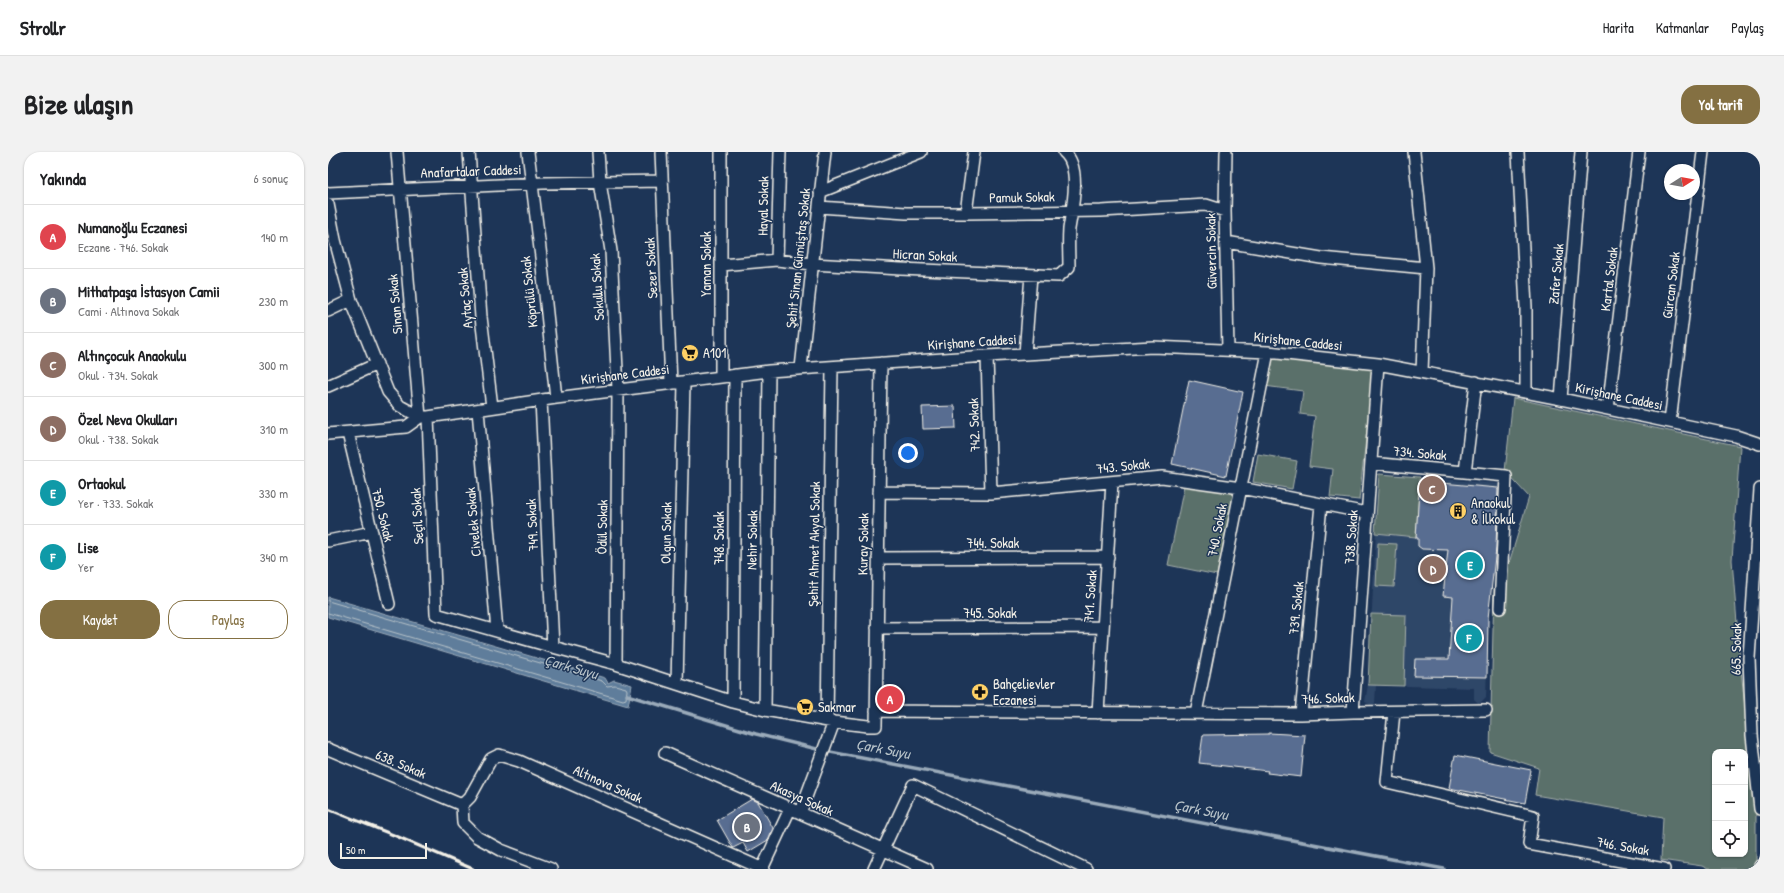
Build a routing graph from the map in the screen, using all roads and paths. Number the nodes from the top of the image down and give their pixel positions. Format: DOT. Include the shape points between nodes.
graph roads {
  1 [pos="397,152"];
  2 [pos="469,152"];
  3 [pos="528,152"];
  4 [pos="598,152"];
  5 [pos="661,152"];
  6 [pos="721,152"];
  7 [pos="780,152"];
  8 [pos="825,152"];
  9 [pos="921,152"];
  10 [pos="974,152"];
  11 [pos="1064,152"];
  12 [pos="1226,152"];
  13 [pos="1414,152"];
  14 [pos="1518,152"];
  15 [pos="1582,152"];
  16 [pos="1639,152"];
  17 [pos="1703,152"];
  18 [pos="662,181"];
  19 [pos="600,182"];
  20 [pos="530,184"];
  21 [pos="472,186"];
  22 [pos="400,189"];
  23 [pos="820,192"];
  24 [pos="328,193"];
  25 [pos="328,204"];
  26 [pos="819,207"];
  27 [pos="1225,210"];
  28 [pos="1073,211"];
  29 [pos="966,214"];
  30 [pos="332,241"];
  31 [pos="1226,242"];
  32 [pos="777,260"];
  33 [pos="812,264"];
  34 [pos="721,265"];
  35 [pos="1426,268"];
  36 [pos="1031,275"];
  37 [pos="351,300"];
  38 [pos="328,311"];
  39 [pos="1228,350"];
  40 [pos="1268,352"];
  41 [pos="1025,354"];
  42 [pos="987,356"];
  43 [pos="377,364"];
  44 [pos="881,364"];
  45 [pos="1378,364"];
  46 [pos="801,368"];
  47 [pos="832,368"];
  48 [pos="769,371"];
  49 [pos="1422,372"];
  50 [pos="735,375"];
  51 [pos="721,377"];
  52 [pos="1476,382"];
  53 [pos="671,383"];
  54 [pos="684,383"];
  55 [pos="328,386"];
  56 [pos="618,390"];
  57 [pos="1526,392"];
  58 [pos="556,398"];
  59 [pos="1561,399"];
  60 [pos="540,400"];
  61 [pos="492,407"];
  62 [pos="1608,409"];
  63 [pos="478,410"];
  64 [pos="424,417"];
  65 [pos="1670,422"];
  66 [pos="348,433"];
  67 [pos="328,434"];
  68 [pos="1760,444"];
  69 [pos="1371,463"];
  70 [pos="1465,472"];
  71 [pos="1112,482"];
  72 [pos="1241,488"];
  73 [pos="1760,488"];
  74 [pos="879,492"];
  75 [pos="991,493"];
  76 [pos="1322,505"];
  77 [pos="1367,513"];
  78 [pos="372,532"];
  79 [pos="328,541"];
  80 [pos="1758,541"];
  81 [pos="1108,557"];
  82 [pos="878,558"];
  83 [pos="389,604"];
  84 [pos="1500,608"];
  85 [pos="1756,622"];
  86 [pos="1103,627"];
  87 [pos="877,628"];
  88 [pos="498,631"];
  89 [pos="553,648"];
  90 [pos="616,664"];
  91 [pos="677,684"];
  92 [pos="1755,694"];
  93 [pos="733,702"];
  94 [pos="765,710"];
  95 [pos="1486,710"];
  96 [pos="876,711"];
  97 [pos="1353,712"];
  98 [pos="1394,712"];
  99 [pos="1098,713"];
  100 [pos="1196,713"];
  101 [pos="1301,714"];
  102 [pos="831,724"];
  103 [pos="328,749"];
  104 [pos="665,753"];
  105 [pos="1758,771"];
  106 [pos="462,805"];
  107 [pos="1760,809"];
  108 [pos="795,811"];
  109 [pos="882,850"];
  110 [pos="551,869"];
  111 [pos="763,869"];
  112 [pos="874,869"];
  113 [pos="927,869"];
  114 [pos="1086,869"];
  115 [pos="1664,869"];
  1 -- 22 [label="street, Sinan Sokak"];
  2 -- 21 [label="street, Aytaç Sokak"];
  3 -- 20 [label="street, Köprülü Sokak"];
  4 -- 19 [label="street, Sokullu Sokak"];
  5 -- 18 [label="street, Sezer Sokak"];
  6 -- 34 [label="street, Yaman Sokak"];
  7 -- 32 [label="street, Hayal Sokak"];
  8 -- 23 [label="street, Şehit Sinan Gümüştaş Sokak"];
  9 -- 23 [label="street"];
  10 -- 29 [label="street"];
  11 -- 28 [label="street, Hicran Sokak" via="1069,156 1074,172"];
  12 -- 27 [label="street, Güvercin Sokak"];
  13 -- 35 [label="street"];
  14 -- 57 [label="street" via="1526,307"];
  15 -- 59 [label="street, Zafer Sokak"];
  16 -- 62 [label="street, Kartal Sokak"];
  17 -- 65 [label="street, Gürcan Sokak"];
  18 -- 19 [label="street, Anafartalar Caddesi"];
  18 -- 53 [label="street, Sezer Sokak"];
  19 -- 20 [label="street, Anafartalar Caddesi"];
  19 -- 56 [label="street, Sokullu Sokak" via="611,251"];
  20 -- 21 [label="street, Anafartalar Caddesi"];
  20 -- 58 [label="street, Köprülü Sokak" via="541,257"];
  21 -- 22 [label="street, Anafartalar Caddesi"];
  21 -- 61 [label="street, Aytaç Sokak" via="481,317"];
  22 -- 24 [label="street, Anafartalar Caddesi"];
  22 -- 64 [label="street, Sinan Sokak"];
  23 -- 26 [label="street, Şehit Sinan Gümüştaş Sokak"];
  25 -- 30 [label="street"];
  26 -- 29 [label="street, Pamuk Sokak"];
  26 -- 33 [label="street, Şehit Sinan Gümüştaş Sokak"];
  27 -- 28 [label="street, Pamuk Sokak" via="1206,205"];
  27 -- 31 [label="street, Güvercin Sokak"];
  28 -- 29 [label="street, Pamuk Sokak"];
  28 -- 36 [label="street, Hicran Sokak" via="1069,231 1069,267 1060,276"];
  30 -- 37 [label="street"];
  31 -- 35 [label="street" via="1321,258"];
  31 -- 39 [label="street, Güvercin Sokak"];
  32 -- 33 [label="street, Hicran Sokak"];
  32 -- 34 [label="street, Hicran Sokak"];
  33 -- 36 [label="street, Hicran Sokak"];
  33 -- 46 [label="street, Şehit Sinan Gümüştaş Sokak"];
  34 -- 51 [label="street, Yaman Sokak"];
  35 -- 49 [label="street"];
  36 -- 41 [label="street"];
  37 -- 38 [label="street"];
  37 -- 43 [label="street"];
  39 -- 40 [label="street, Kirişhane Caddesi"];
  39 -- 41 [label="street, Kirişhane Caddesi" via="1153,347"];
  40 -- 45 [label="street, Kirişhane Caddesi"];
  40 -- 72 [label="street, 740. Sokak"];
  41 -- 42 [label="street, Kirişhane Caddesi"];
  42 -- 44 [label="street, Kirişhane Caddesi"];
  42 -- 75 [label="street, 742. Sokak"];
  43 -- 55 [label="street"];
  43 -- 64 [label="street" via="388,392 400,406"];
  44 -- 47 [label="street, Kirişhane Caddesi"];
  44 -- 74 [label="street, Kuray Sokak"];
  45 -- 49 [label="street, Kirişhane Caddesi"];
  45 -- 69 [label="street, 738. Sokak"];
  46 -- 47 [label="street, Kirişhane Caddesi"];
  46 -- 48 [label="street, Kirişhane Caddesi"];
  47 -- 102 [label="street, Şehit Ahmet Akyol Sokak"];
  48 -- 50 [label="street, Kirişhane Caddesi"];
  48 -- 94 [label="street, Nehir Sokak"];
  49 -- 52 [label="street, Kirişhane Caddesi"];
  50 -- 51 [label="street, Kirişhane Caddesi"];
  50 -- 93 [label="street, 748. Sokak"];
  51 -- 54 [label="street, Kirişhane Caddesi"];
  52 -- 57 [label="street, Kirişhane Caddesi"];
  52 -- 70 [label="street"];
  53 -- 54 [label="street, Kirişhane Caddesi"];
  53 -- 56 [label="street, Kirişhane Caddesi"];
  54 -- 91 [label="street, Olgun Sokak"];
  56 -- 58 [label="street, Kirişhane Caddesi"];
  56 -- 90 [label="street, Ödül Sokak"];
  57 -- 59 [label="street, Kirişhane Caddesi"];
  58 -- 60 [label="street, Kirişhane Caddesi"];
  59 -- 62 [label="street, Kirişhane Caddesi"];
  60 -- 61 [label="street, Kirişhane Caddesi"];
  60 -- 89 [label="street, 749. Sokak"];
  61 -- 63 [label="street, Kirişhane Caddesi"];
  62 -- 65 [label="street, Kirişhane Caddesi"];
  63 -- 64 [label="street, Kirişhane Caddesi"];
  63 -- 88 [label="street, Civelek Sokak"];
  64 -- 66 [label="street" via="406,427"];
  64 -- 88 [label="street, Seçil Sokak" via="436,614"];
  65 -- 68 [label="street, Kirişhane Caddesi" via="1736,436"];
  66 -- 67 [label="street"];
  66 -- 78 [label="street, 750. Sokak"];
  69 -- 70 [label="street, 734. Sokak"];
  69 -- 77 [label="street, 738. Sokak"];
  70 -- 84 [label="street, 734. Sokak" via="1506,476"];
  71 -- 72 [label="street, 743. Sokak" via="1162,477"];
  71 -- 75 [label="street, 743. Sokak"];
  71 -- 81 [label="street, 741. Sokak"];
  72 -- 76 [label="street, 743. Sokak"];
  72 -- 100 [label="street, 740. Sokak"];
  73 -- 80 [label="street, 665. Sokak"];
  74 -- 75 [label="street, 743. Sokak"];
  74 -- 82 [label="street, Kuray Sokak"];
  76 -- 77 [label="street, 743. Sokak"];
  76 -- 101 [label="street, 739. Sokak"];
  77 -- 97 [label="street, 738. Sokak"];
  78 -- 79 [label="street"];
  78 -- 83 [label="street, 750. Sokak"];
  80 -- 85 [label="street, 665. Sokak"];
  81 -- 82 [label="street, 744. Sokak"];
  81 -- 86 [label="street, 741. Sokak"];
  82 -- 87 [label="street, Kuray Sokak"];
  85 -- 92 [label="street, 665. Sokak" via="1749,658"];
  86 -- 87 [label="street, 745. Sokak"];
  86 -- 99 [label="street, 741. Sokak"];
  87 -- 96 [label="street, Kuray Sokak"];
  88 -- 89 [label="street"];
  89 -- 90 [label="street"];
  90 -- 91 [label="street"];
  91 -- 93 [label="street"];
  92 -- 105 [label="street, 665. Sokak" via="1752,735"];
  93 -- 94 [label="street"];
  94 -- 102 [label="street"];
  95 -- 98 [label="street"];
  96 -- 99 [label="street, 746. Sokak"];
  96 -- 102 [label="street, Kuray Sokak" via="876,726"];
  97 -- 98 [label="street, 746. Sokak"];
  97 -- 101 [label="street, 746. Sokak"];
  98 -- 115 [label="street, 746. Sokak" via="1387,782 1533,816 1529,844"];
  99 -- 100 [label="street, 746. Sokak"];
  100 -- 101 [label="street, 746. Sokak"];
  102 -- 108 [label="street, Şehit Ahmet Akyol Sokak" via="821,761"];
  103 -- 106 [label="street, 638. Sokak"];
  104 -- 108 [label="street, Akasya Sokak"];
  105 -- 107 [label="street, 665. Sokak"];
  106 -- 110 [label="street" via="463,823 477,837 501,850"];
  106 -- 111 [label="street, Altınova Sokak" via="470,797 491,758 499,755 519,761"];
  108 -- 109 [label="street, Akasya Sokak"];
  108 -- 111 [label="street, Şehit Ahmet Akyol Sokak"];
  109 -- 112 [label="street"];
  109 -- 113 [label="street, Akasya Sokak"];
  109 -- 114 [label="street" via="913,785"];
}
